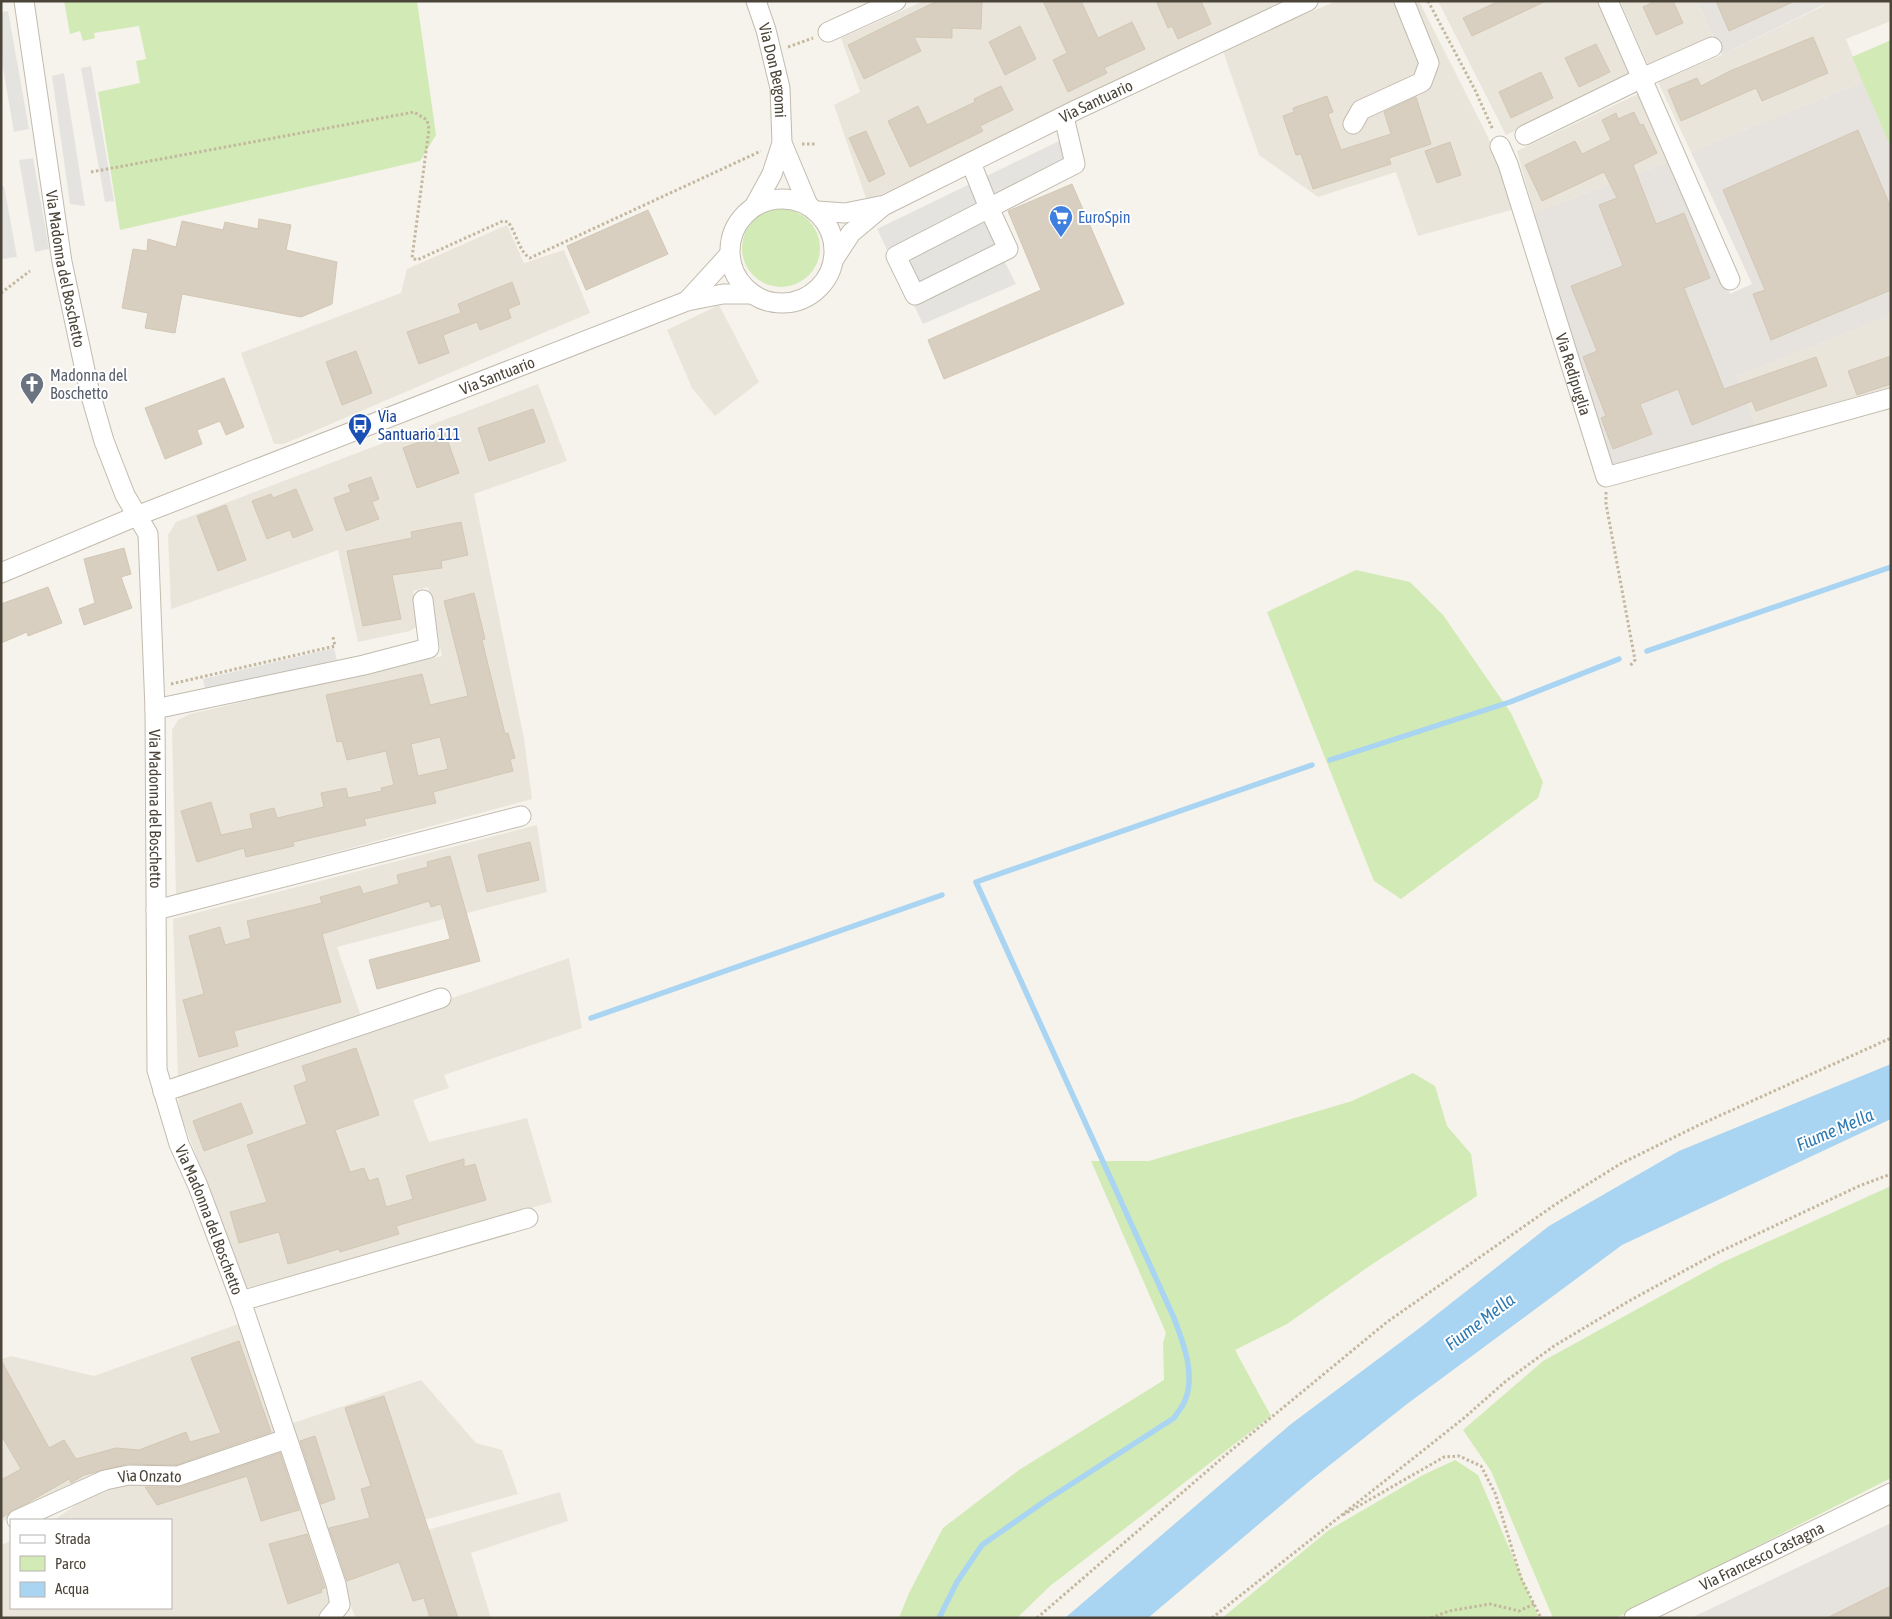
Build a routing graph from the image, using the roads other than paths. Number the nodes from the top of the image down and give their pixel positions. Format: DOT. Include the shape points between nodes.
graph roads {
  1 [pos="24,1"];
  2 [pos="756,1"];
  3 [pos="896,1"];
  4 [pos="1308,1"];
  5 [pos="1404,1"];
  6 [pos="1608,1"];
  7 [pos="828,32"];
  8 [pos="1712,47"];
  9 [pos="1642,78"];
  10 [pos="1064,117"];
  11 [pos="1353,124"];
  12 [pos="1525,135"];
  13 [pos="782,143"];
  14 [pos="1500,146"];
  15 [pos="971,163"];
  16 [pos="755,205"];
  17 [pos="885,205"];
  18 [pos="812,208"];
  19 [pos="989,208"];
  20 [pos="729,255"];
  21 [pos="834,259"];
  22 [pos="1730,280"];
  23 [pos="752,294"];
  24 [pos="687,301"];
  25 [pos="1891,398"];
  26 [pos="139,515"];
  27 [pos="1,573"];
  28 [pos="423,600"];
  29 [pos="155,709"];
  30 [pos="521,816"];
  31 [pos="156,910"];
  32 [pos="441,998"];
  33 [pos="163,1092"];
  34 [pos="528,1218"];
  35 [pos="241,1301"];
  36 [pos="286,1439"];
  37 [pos="1891,1494"];
  38 [pos="19,1519"];
  39 [pos="334,1611"];
  40 [pos="1634,1618"];
  1 -- 26 [label="street, Via Madonna del Boschetto" via="62,262 89,389 104,441 125,495"];
  2 -- 13 [label="street, Via Don Bergomi" via="780,88"];
  3 -- 7 [label="street"];
  4 -- 10 [label="street, Via Santuario"];
  5 -- 11 [label="street" via="1428,63 1422,82 1361,110"];
  6 -- 9 [label="street"];
  8 -- 9 [label="street"];
  9 -- 12 [label="street"];
  9 -- 22 [label="street"];
  10 -- 15 [label="street, Via Santuario"];
  10 -- 19 [label="street" via="1076,164"];
  13 -- 16 [label="street, Via Don Bergomi" via="772,174"];
  13 -- 18 [label="street, Via Don Bergomi"];
  14 -- 25 [label="street, Via Redipuglia" via="1606,477"];
  15 -- 17 [label="street, Via Santuario"];
  15 -- 19 [label="street"];
  16 -- 18 [label="street" via="772,199 790,199"];
  16 -- 20 [label="street" via="741,218 732,235"];
  17 -- 18 [label="street, Via Santuario" via="845,213"];
  17 -- 21 [label="street, Via Santuario" via="851,233"];
  18 -- 21 [label="street" via="828,225 834,241"];
  19 -- 19 [label="street" via="896,256 915,295 1008,249"];
  20 -- 23 [label="street" via="741,284"];
  20 -- 24 [label="street, Via Santuario"];
  21 -- 23 [label="street" via="824,283 803,300 777,303"];
  23 -- 24 [label="street, Via Santuario" via="723,294"];
  24 -- 26 [label="street, Via Santuario"];
  26 -- 27 [label="street, Via Santuario"];
  26 -- 29 [label="street, Via Madonna del Boschetto" via="148,534"];
  28 -- 29 [label="street" via="429,648"];
  29 -- 31 [label="street, Via Madonna del Boschetto"];
  30 -- 31 [label="street"];
  31 -- 33 [label="street, Via Madonna del Boschetto" via="157,1070"];
  32 -- 33 [label="street"];
  33 -- 35 [label="street, Via Madonna del Boschetto" via="179,1144"];
  34 -- 35 [label="street"];
  35 -- 36 [label="street, Via Madonna del Boschetto"];
  36 -- 38 [label="street, Via Onzato" via="178,1476 129,1475 105,1480"];
  36 -- 39 [label="street, Via Madonna del Boschetto" via="333,1575"];
  37 -- 40 [label="street, Via Francesco Castagna"];
}
